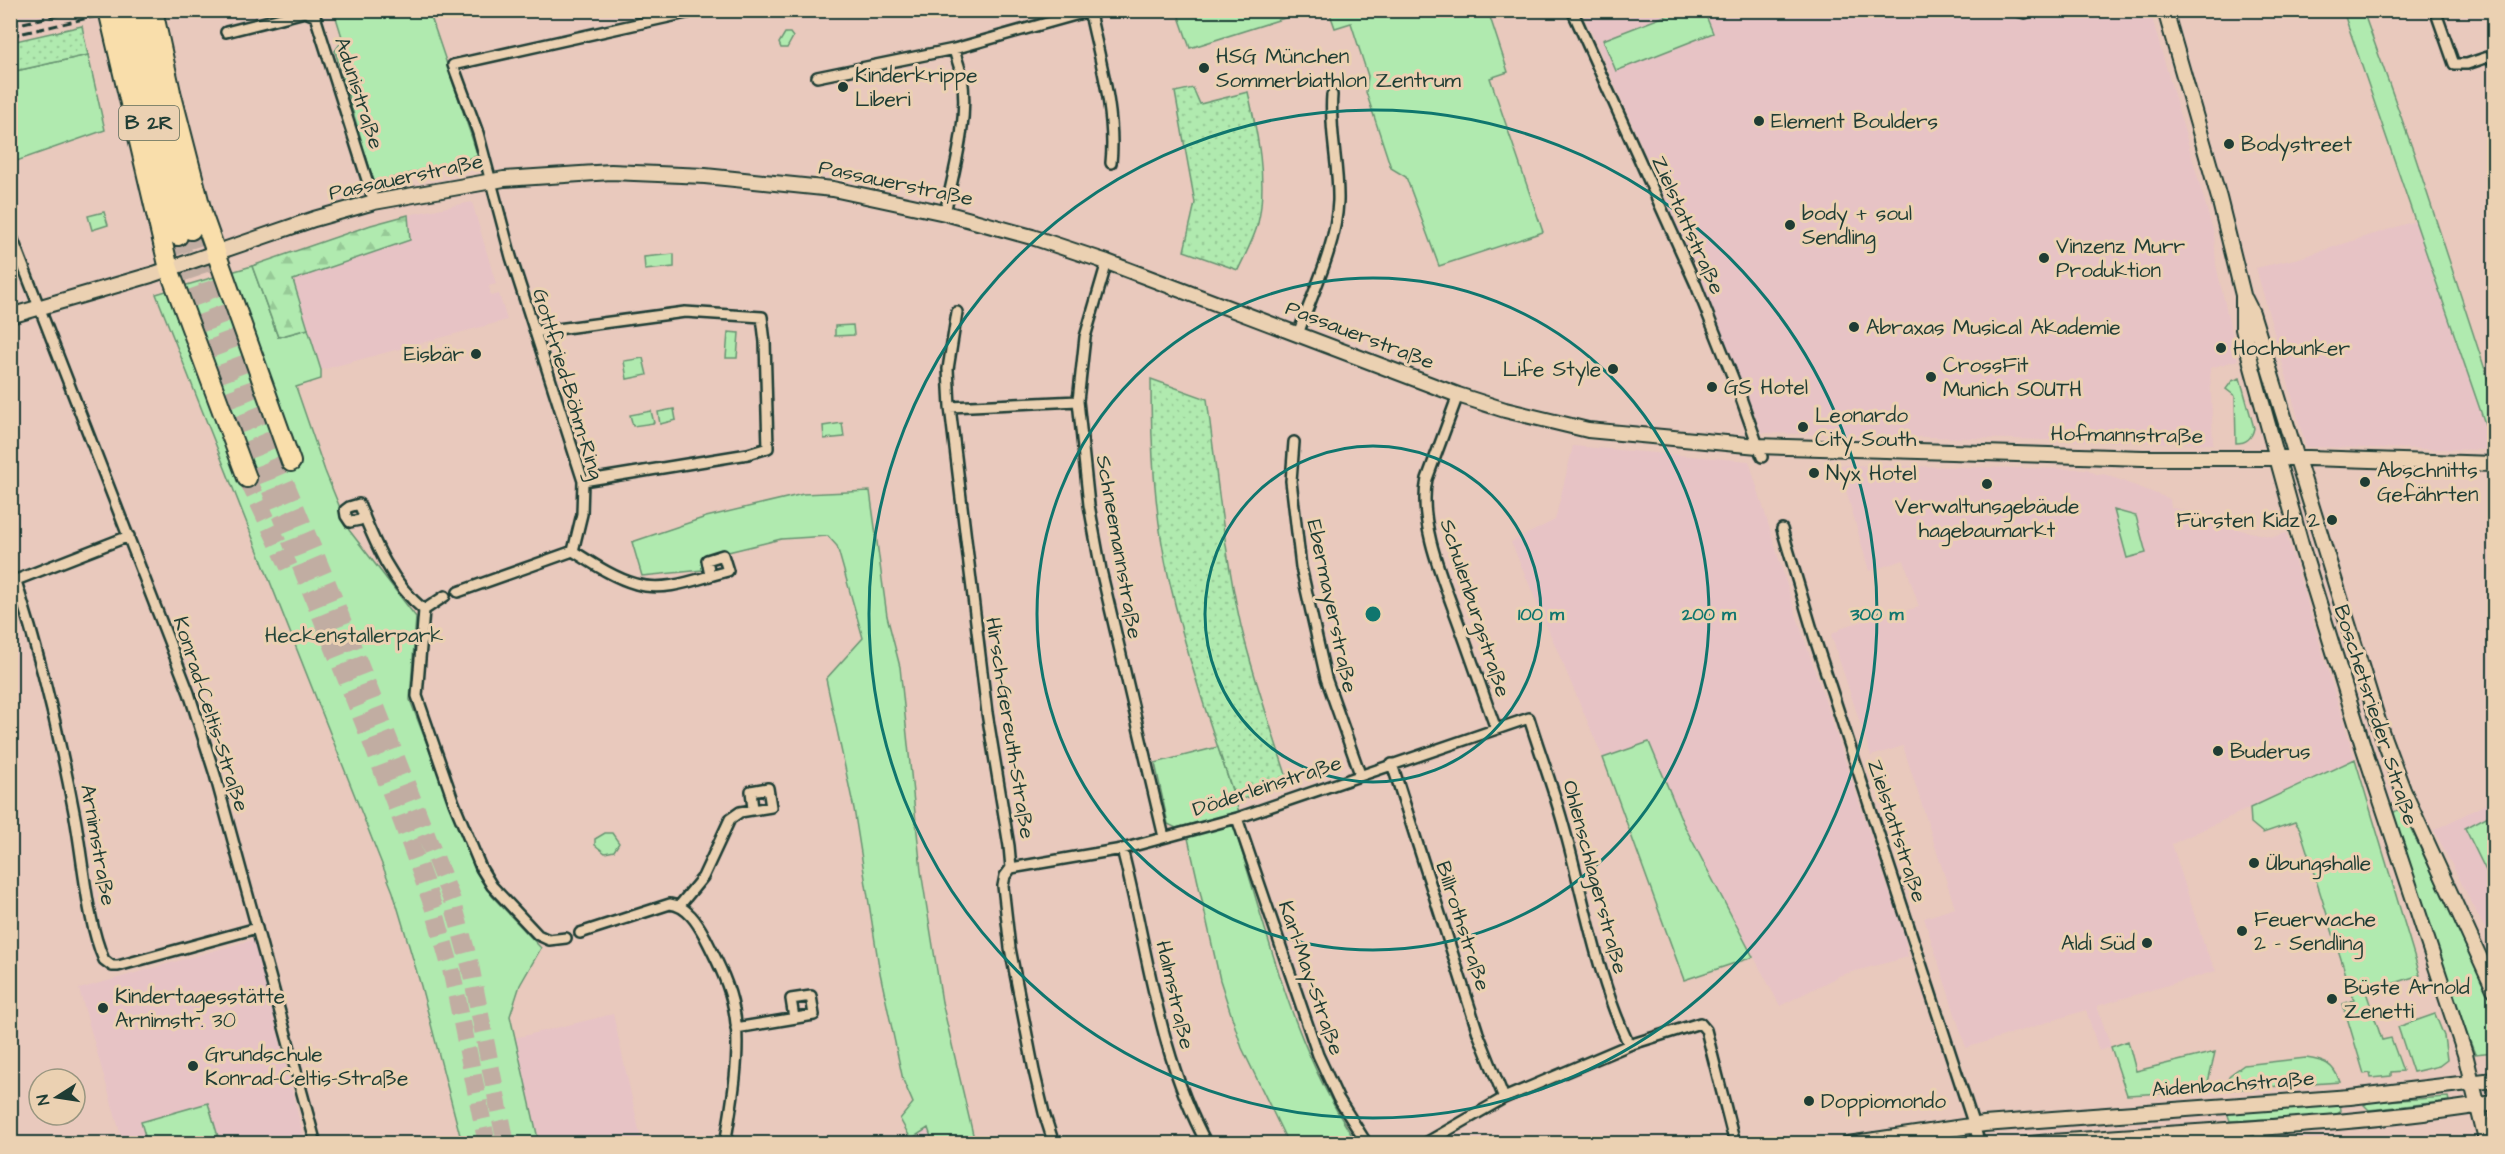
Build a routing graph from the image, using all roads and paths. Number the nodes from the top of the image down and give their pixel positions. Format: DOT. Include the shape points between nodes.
graph roads {
  1 [pos="108,10"];
  2 [pos="122,10"];
  3 [pos="137,10"];
  4 [pos="153,10"];
  5 [pos="700,10"];
  6 [pos="1572,10"];
  7 [pos="2014,10"];
  8 [pos="2033,10"];
  9 [pos="2165,10"];
  10 [pos="2434,10"];
  11 [pos="1086,12"];
  12 [pos="226,32"];
  13 [pos="954,49"];
  14 [pos="2494,55"];
  15 [pos="817,77"];
  16 [pos="1332,95"];
  17 [pos="1111,163"];
  18 [pos="490,180"];
  19 [pos="374,202"];
  20 [pos="945,213"];
  21 [pos="10,232"];
  22 [pos="216,253"];
  23 [pos="1107,262"];
  24 [pos="169,269"];
  25 [pos="2243,295"];
  26 [pos="40,306"];
  27 [pos="957,312"];
  28 [pos="10,316"];
  29 [pos="535,332"];
  30 [pos="1298,334"];
  31 [pos="1458,394"];
  32 [pos="1077,400"];
  33 [pos="950,407"];
  34 [pos="1294,442"];
  35 [pos="1760,452"];
  36 [pos="2277,458"];
  37 [pos="2297,458"];
  38 [pos="291,462"];
  39 [pos="2494,464"];
  40 [pos="247,478"];
  41 [pos="582,481"];
  42 [pos="364,515"];
  43 [pos="1782,529"];
  44 [pos="129,536"];
  45 [pos="573,551"];
  46 [pos="710,575"];
  47 [pos="13,581"];
  48 [pos="458,592"];
  49 [pos="445,596"];
  50 [pos="424,610"];
  51 [pos="1529,718"];
  52 [pos="1496,729"];
  53 [pos="1392,764"];
  54 [pos="1360,774"];
  55 [pos="753,809"];
  56 [pos="1237,818"];
  57 [pos="1164,837"];
  58 [pos="1122,849"];
  59 [pos="1011,868"];
  60 [pos="680,905"];
  61 [pos="258,928"];
  62 [pos="580,933"];
  63 [pos="566,938"];
  64 [pos="2494,989"];
  65 [pos="794,1018"];
  66 [pos="736,1028"];
  67 [pos="1629,1045"];
  68 [pos="2494,1080"];
  69 [pos="2472,1083"];
  70 [pos="2350,1096"];
  71 [pos="1504,1098"];
  72 [pos="2494,1103"];
  73 [pos="2478,1106"];
  74 [pos="2214,1107"];
  75 [pos="2353,1120"];
  76 [pos="1974,1125"];
  77 [pos="2258,1126"];
  78 [pos="2216,1129"];
  79 [pos="2124,1140"];
  80 [pos="316,1143"];
  81 [pos="725,1143"];
  82 [pos="1054,1143"];
  83 [pos="1207,1143"];
  84 [pos="1367,1143"];
  85 [pos="1424,1143"];
  86 [pos="1735,1143"];
  87 [pos="1848,1143"];
  88 [pos="1980,1143"];
  89 [pos="2029,1143"];
  90 [pos="2261,1143"];
  91 [pos="2487,1143"];
  1 -- 24 [label="highway"];
  2 -- 3 [label="highway, B 2R" via="185,233"];
  4 -- 22 [label="highway" via="196,191"];
  5 -- 18 [label="street, Gottfried-Böhm-Ring" via="453,65"];
  6 -- 35 [label="street, Zielstattstraße" via="1696,285"];
  7 -- 8 [label="street"];
  9 -- 25 [label="main road, Boschetsrieder Straße"];
  10 -- 14 [label="street" via="2454,64"];
  11 -- 13 [label="street"];
  11 -- 17 [label="street" via="1092,18 1105,84 1113,146"];
  12 -- 19 [label="street, Adunistraße" via="306,12 315,16"];
  13 -- 15 [label="street"];
  13 -- 20 [label="street" via="962,77 962,104"];
  16 -- 30 [label="street" via="1336,220"];
  18 -- 19 [label="main road, Passauerstraße"];
  18 -- 20 [label="main road, Passauerstraße" via="611,172 705,176 833,189"];
  18 -- 29 [label="street, Gottfried-Böhm-Ring"];
  19 -- 22 [label="main road, Passauerstraße"];
  20 -- 23 [label="main road, Passauerstraße"];
  21 -- 26 [label="street, Konrad-Celtis-Straße"];
  22 -- 24 [label="main road, Passauerstraße"];
  22 -- 38 [label="highway"];
  23 -- 30 [label="main road, Passauerstraße"];
  23 -- 32 [label="street, Schneemannstraße" via="1085,337"];
  24 -- 26 [label="main road, Passauerstraße"];
  24 -- 40 [label="highway"];
  25 -- 36 [label="main road, Boschetsrieder Straße" via="2243,329"];
  25 -- 37 [label="main road, Boschetsrieder Straße"];
  26 -- 28 [label="main road, Passauerstraße"];
  26 -- 44 [label="street, Konrad-Celtis-Straße"];
  27 -- 33 [label="street, Hirsch-Gereuth-Straße" via="948,369"];
  29 -- 41 [label="street, Gottfried-Böhm-Ring"];
  29 -- 41 [label="street" via="685,312 762,317 768,448"];
  30 -- 31 [label="main road, Passauerstraße"];
  31 -- 35 [label="main road, Passauerstraße" via="1588,430"];
  31 -- 52 [label="street, Schulenburgstraße" via="1427,479 1425,508 1446,587"];
  32 -- 33 [label="street"];
  32 -- 57 [label="street, Schneemannstraße" via="1101,570"];
  33 -- 59 [label="street, Hirsch-Gereuth-Straße" via="986,703"];
  34 -- 54 [label="street, Ebermayerstraße" via="1290,481 1310,610 1326,678"];
  35 -- 36 [label="main road, Hofmannstraße"];
  36 -- 37 [label="main road, Hofmannstraße"];
  36 -- 69 [label="main road, Boschetsrieder Straße"];
  37 -- 39 [label="main road, Hofmannstraße"];
  37 -- 64 [label="main road, Boschetsrieder Straße" via="2382,734 2403,790"];
  41 -- 45 [label="street, Gottfried-Böhm-Ring" via="582,514"];
  42 -- 50 [label="street" via="389,570 406,596"];
  43 -- 76 [label="street, Zielstattstraße"];
  44 -- 47 [label="street"];
  44 -- 61 [label="street, Konrad-Celtis-Straße" via="189,693"];
  45 -- 46 [label="street" via="637,585 684,583"];
  45 -- 48 [label="street"];
  47 -- 61 [label="street, Arnimstraße" via="32,630 61,743 104,960 118,966"];
  49 -- 50 [label="street"];
  50 -- 63 [label="street" via="417,696 481,868 492,886 538,935 549,940"];
  51 -- 52 [label="street, Döderleinstraße"];
  51 -- 67 [label="street, Ohlenschlagerstraße" via="1566,832 1606,985"];
  52 -- 53 [label="street, Döderleinstraße"];
  53 -- 54 [label="street, Döderleinstraße"];
  53 -- 71 [label="street, Billrothstraße" via="1478,1033"];
  54 -- 56 [label="street, Döderleinstraße"];
  55 -- 60 [label="street" via="730,819 703,876"];
  56 -- 57 [label="street, Döderleinstraße"];
  56 -- 84 [label="street, Karl-May-Straße" via="1318,1055 1338,1098"];
  57 -- 58 [label="street, Döderleinstraße"];
  58 -- 59 [label="street, Döderleinstraße"];
  58 -- 83 [label="street, Halmstraße" via="1173,1067"];
  59 -- 82 [label="street, Hirsch-Gereuth-Straße" via="1003,886 1010,948 1034,1071"];
  60 -- 62 [label="street" via="670,904"];
  60 -- 66 [label="street" via="697,924 720,966 732,1000"];
  61 -- 80 [label="street, Konrad-Celtis-Straße"];
  65 -- 66 [label="street"];
  66 -- 81 [label="street"];
  67 -- 71 [label="street"];
  67 -- 86 [label="street" via="1700,1023 1706,1030"];
  68 -- 69 [label="main road, Aidenbachstraße"];
  69 -- 70 [label="main road, Aidenbachstraße"];
  69 -- 73 [label="main road, Boschetsrieder Straße"];
  70 -- 74 [label="main road, Aidenbachstraße"];
  70 -- 75 [label="main road"];
  71 -- 85 [label="street"];
  72 -- 73 [label="main road, Aidenbachstraße"];
  73 -- 75 [label="main road, Aidenbachstraße"];
  73 -- 91 [label="main road, Boschetsrieder Straße"];
  74 -- 76 [label="main road, Aidenbachstraße"];
  74 -- 78 [label="main road"];
  75 -- 77 [label="main road, Aidenbachstraße"];
  76 -- 87 [label="main road, Aidenbachstraße"];
  76 -- 88 [label="street, Zielstattstraße"];
  77 -- 78 [label="main road, Aidenbachstraße"];
  77 -- 90 [label="street"];
  78 -- 79 [label="main road, Aidenbachstraße"];
  79 -- 89 [label="main road, Aidenbachstraße"];
}
